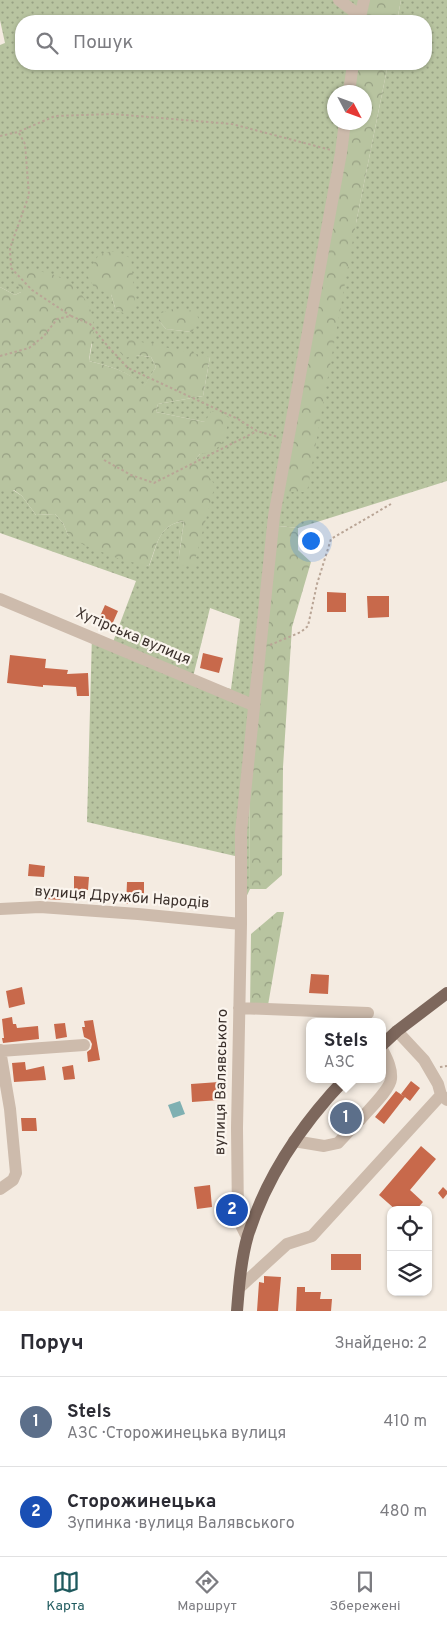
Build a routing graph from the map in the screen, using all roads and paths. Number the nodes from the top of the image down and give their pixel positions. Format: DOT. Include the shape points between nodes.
graph roads {
  1 [pos="339,0"];
  2 [pos="364,0"];
  3 [pos="355,15"];
  4 [pos="360,15"];
  5 [pos="352,70"];
  6 [pos="350,85"];
  7 [pos="344,130"];
  8 [pos="18,132"];
  9 [pos="0,136"];
  10 [pos="341,153"];
  11 [pos="71,316"];
  12 [pos="0,356"];
  13 [pos="257,430"];
  14 [pos="287,440"];
  15 [pos="104,460"];
  16 [pos="391,504"];
  17 [pos="0,599"];
  18 [pos="259,650"];
  19 [pos="253,705"];
  20 [pos="0,909"];
  21 [pos="241,924"];
  22 [pos="447,993"];
  23 [pos="239,1008"];
  24 [pos="368,1013"];
  25 [pos="397,1031"];
  26 [pos="386,1041"];
  27 [pos="84,1045"];
  28 [pos="0,1051"];
  29 [pos="386,1058"];
  30 [pos="341,1083"];
  31 [pos="444,1098"];
  32 [pos="294,1141"];
  33 [pos="0,1189"];
  34 [pos="247,1237"];
  35 [pos="238,1288"];
  36 [pos="237,1311"];
  1 -- 3 [label="street"];
  2 -- 4 [label="street"];
  5 -- 6 [label="street"];
  7 -- 10 [label="street, вулиця Валявського"];
  8 -- 9 [label="path"];
  8 -- 10 [label="path" via="55,116 113,114 232,124"];
  8 -- 11 [label="path" via="25,144 29,195 10,248 11,268 32,290"];
  10 -- 14 [label="street, вулиця Валявського"];
  11 -- 12 [label="path" via="57,320 29,348"];
  11 -- 13 [label="path" via="90,324 128,368"];
  13 -- 14 [label="path"];
  13 -- 15 [label="path" via="154,483"];
  14 -- 18 [label="street, вулиця Валявського" via="274,516"];
  16 -- 18 [label="path" via="331,539 308,626"];
  17 -- 19 [label="street, Хутірська вулиця"];
  18 -- 19 [label="street, вулиця Валявського"];
  19 -- 21 [label="street, вулиця Валявського" via="241,832"];
  20 -- 21 [label="street, вулиця Дружби Народів" via="40,906"];
  21 -- 23 [label="street, вулиця Валявського"];
  22 -- 25 [label="main road"];
  23 -- 24 [label="street"];
  23 -- 34 [label="street, вулиця Валявського" via="238,1219"];
  25 -- 26 [label="main road"];
  25 -- 31 [label="street" via="424,1060"];
  27 -- 28 [label="street"];
  28 -- 33 [label="street" via="16,1173 13,1180"];
  29 -- 32 [label="street" via="391,1081 338,1143 324,1146"];
  30 -- 32 [label="main road"];
  31 -- 35 [label="street" via="312,1236 287,1244"];
  32 -- 34 [label="main road" via="270,1180"];
  34 -- 35 [label="main road"];
  35 -- 36 [label="main road"];
}
